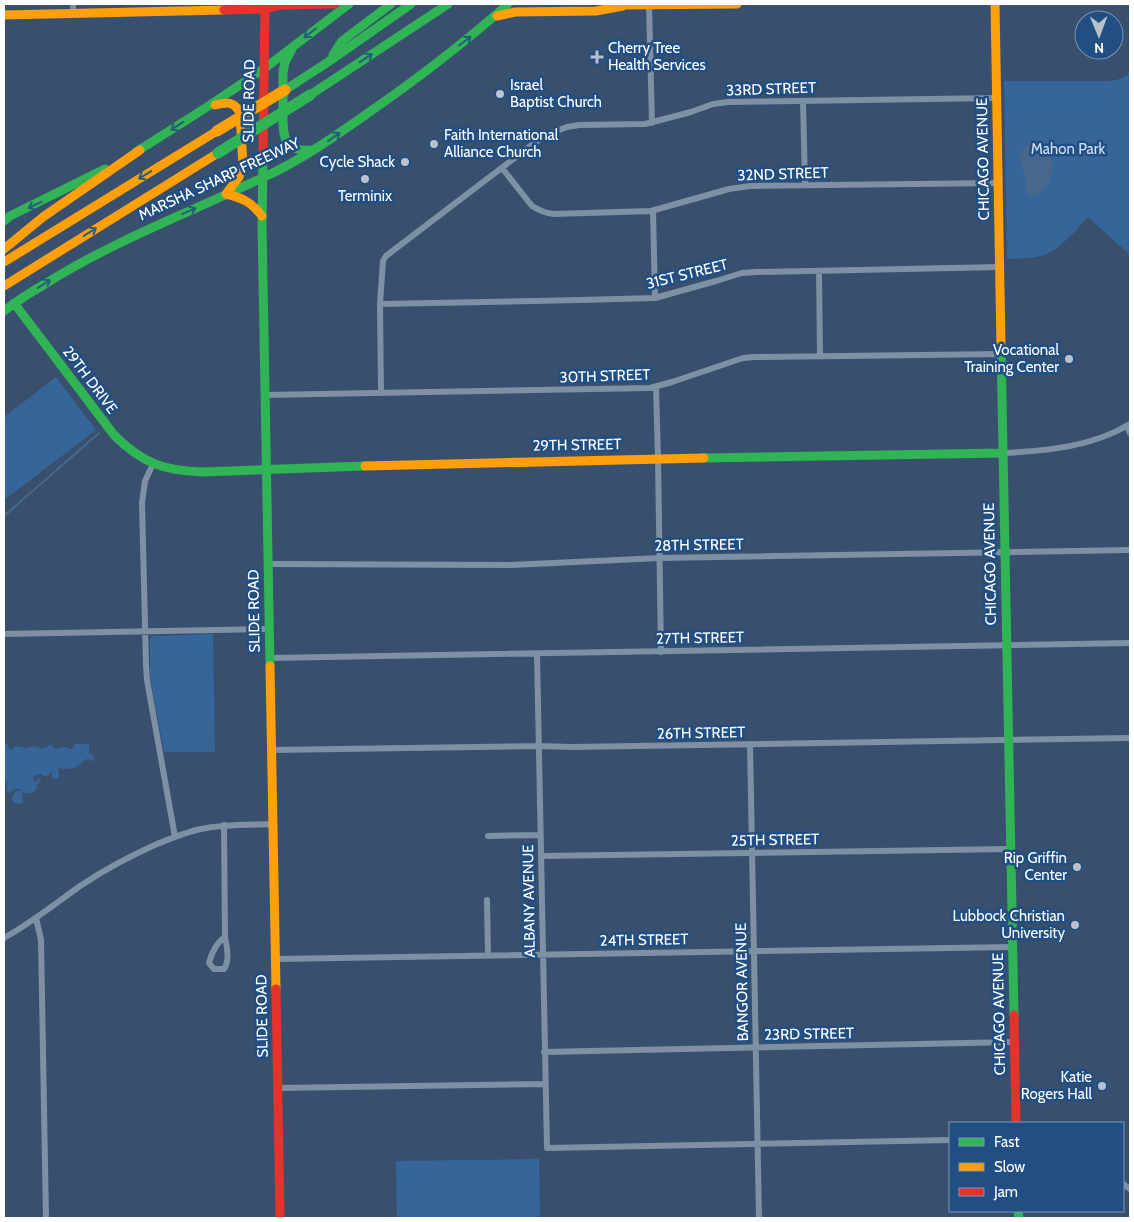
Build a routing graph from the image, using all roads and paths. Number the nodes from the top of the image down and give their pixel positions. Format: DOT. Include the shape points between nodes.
graph roads {
  1 [pos="335,4"];
  2 [pos="349,4"];
  3 [pos="391,4"];
  4 [pos="411,4"];
  5 [pos="448,4"];
  6 [pos="508,4"];
  7 [pos="608,4"];
  8 [pos="649,4"];
  9 [pos="734,4"];
  10 [pos="995,4"];
  11 [pos="265,6"];
  12 [pos="623,6"];
  13 [pos="73,9"];
  14 [pos="4,15"];
  15 [pos="493,17"];
  16 [pos="293,46"];
  17 [pos="328,62"];
  18 [pos="265,68"];
  19 [pos="997,98"];
  20 [pos="803,101"];
  21 [pos="207,107"];
  22 [pos="652,122"];
  23 [pos="318,148"];
  24 [pos="140,150"];
  25 [pos="502,168"];
  26 [pos="263,178"];
  27 [pos="999,183"];
  28 [pos="805,185"];
  29 [pos="226,194"];
  30 [pos="653,211"];
  31 [pos="262,216"];
  32 [pos="4,221"];
  33 [pos="4,249"];
  34 [pos="4,262"];
  35 [pos="1000,267"];
  36 [pos="819,271"];
  37 [pos="4,286"];
  38 [pos="654,298"];
  39 [pos="14,303"];
  40 [pos="380,304"];
  41 [pos="4,311"];
  42 [pos="1002,354"];
  43 [pos="820,356"];
  44 [pos="656,387"];
  45 [pos="381,393"];
  46 [pos="265,395"];
  47 [pos="1129,425"];
  48 [pos="1130,433"];
  49 [pos="1003,453"];
  50 [pos="658,458"];
  51 [pos="153,464"];
  52 [pos="267,470"];
  53 [pos="1130,550"];
  54 [pos="1005,552"];
  55 [pos="660,558"];
  56 [pos="268,564"];
  57 [pos="269,628"];
  58 [pos="144,632"];
  59 [pos="4,634"];
  60 [pos="1130,643"];
  61 [pos="1006,646"];
  62 [pos="661,652"];
  63 [pos="537,654"];
  64 [pos="270,658"];
  65 [pos="1130,738"];
  66 [pos="1008,740"];
  67 [pos="750,744"];
  68 [pos="539,746"];
  69 [pos="272,750"];
  70 [pos="274,824"];
  71 [pos="224,826"];
  72 [pos="540,835"];
  73 [pos="488,836"];
  74 [pos="175,837"];
  75 [pos="1010,848"];
  76 [pos="752,853"];
  77 [pos="541,856"];
  78 [pos="487,900"];
  79 [pos="36,918"];
  80 [pos="225,937"];
  81 [pos="4,938"];
  82 [pos="1012,947"];
  83 [pos="754,951"];
  84 [pos="542,954"];
  85 [pos="488,955"];
  86 [pos="276,959"];
  87 [pos="1014,1042"];
  88 [pos="756,1048"];
  89 [pos="544,1052"];
  90 [pos="545,1084"];
  91 [pos="278,1088"];
  92 [pos="1016,1122"];
  93 [pos="949,1140"];
  94 [pos="758,1144"];
  95 [pos="46,1218"];
  96 [pos="280,1218"];
  97 [pos="759,1218"];
  1 -- 11 [label="main road"];
  2 -- 16 [label="main road, one-way"];
  3 -- 17 [label="main road" via="342,41"];
  4 -- 17 [label="main road"];
  37 -- 5 [label="main road, MARSHA SHARP FREEWAY, one-way, bridge" via="310,95"];
  6 -- 15 [label="main road, MARSHA SHARP FREEWAY"];
  7 -- 12 [label="main road"];
  8 -- 9 [label="main road"];
  8 -- 12 [label="main road"];
  8 -- 22 [label="street"];
  10 -- 19 [label="main road, CHICAGO AVENUE"];
  11 -- 13 [label="main road"];
  11 -- 18 [label="main road, SLIDE ROAD"];
  12 -- 15 [label="main road" via="596,11 515,12"];
  13 -- 14 [label="main road"];
  23 -- 15 [label="main road, MARSHA SHARP FREEWAY, one-way" via="401,90"];
  16 -- 18 [label="main road"];
  16 -- 23 [label="main road" via="283,72 283,134 292,148 298,151"];
  17 -- 34 [label="main road, one-way, bridge"];
  18 -- 21 [label="main road"];
  18 -- 26 [label="main road, SLIDE ROAD"];
  19 -- 20 [label="street, 33RD STREET"];
  19 -- 27 [label="main road, CHICAGO AVENUE"];
  20 -- 22 [label="street, 33RD STREET" via="713,104"];
  20 -- 28 [label="street"];
  21 -- 24 [label="main road, one-way"];
  21 -- 29 [label="main road" via="227,102 237,107 240,113 242,173"];
  22 -- 25 [label="street, 33RD STREET" via="567,127 549,134"];
  23 -- 26 [label="main road, MARSHA SHARP FREEWAY"];
  24 -- 32 [label="main road, one-way"];
  24 -- 33 [label="main road" via="42,217"];
  25 -- 30 [label="street, 32ND STREET" via="532,206 545,213"];
  25 -- 40 [label="street, 33RD STREET" via="386,256"];
  26 -- 29 [label="main road, MARSHA SHARP FREEWAY"];
  26 -- 31 [label="main road, SLIDE ROAD"];
  27 -- 28 [label="street, 32ND STREET"];
  27 -- 35 [label="main road, CHICAGO AVENUE"];
  28 -- 30 [label="street, 32ND STREET" via="729,189"];
  29 -- 31 [label="main road" via="244,198"];
  39 -- 29 [label="main road, MARSHA SHARP FREEWAY, one-way" via="84,260"];
  30 -- 38 [label="street"];
  31 -- 46 [label="main road, SLIDE ROAD"];
  35 -- 36 [label="street, 31ST STREET"];
  35 -- 42 [label="main road, CHICAGO AVENUE"];
  36 -- 38 [label="street, 31ST STREET" via="742,273"];
  36 -- 43 [label="street"];
  38 -- 40 [label="street, 31ST STREET"];
  39 -- 41 [label="main road, MARSHA SHARP FREEWAY"];
  39 -- 51 [label="main road, 29TH DRIVE" via="114,435"];
  40 -- 45 [label="street, 33RD STREET"];
  42 -- 43 [label="street, 30TH STREET"];
  42 -- 49 [label="main road, CHICAGO AVENUE"];
  43 -- 44 [label="street, 30TH STREET" via="743,358"];
  44 -- 45 [label="street, 30TH STREET"];
  44 -- 50 [label="street"];
  45 -- 46 [label="street, 30TH STREET"];
  46 -- 52 [label="main road, SLIDE ROAD"];
  47 -- 48 [label="street"];
  47 -- 49 [label="street" via="1075,446"];
  49 -- 50 [label="main road, 29TH STREET"];
  49 -- 54 [label="main road, CHICAGO AVENUE"];
  50 -- 52 [label="main road, 29TH STREET"];
  50 -- 55 [label="street"];
  51 -- 52 [label="main road, 29TH STREET" via="174,470"];
  51 -- 58 [label="street" via="145,481 142,503"];
  52 -- 56 [label="main road, SLIDE ROAD"];
  53 -- 54 [label="street, 28TH STREET"];
  54 -- 55 [label="street, 28TH STREET"];
  54 -- 61 [label="main road, CHICAGO AVENUE"];
  55 -- 56 [label="street, 28TH STREET" via="511,565"];
  55 -- 62 [label="street"];
  56 -- 57 [label="main road, SLIDE ROAD"];
  57 -- 58 [label="street"];
  57 -- 64 [label="main road, SLIDE ROAD"];
  58 -- 59 [label="street"];
  58 -- 74 [label="street" via="147,680"];
  60 -- 61 [label="street, 27TH STREET"];
  61 -- 62 [label="street, 27TH STREET"];
  61 -- 66 [label="main road, CHICAGO AVENUE"];
  62 -- 63 [label="street, 27TH STREET"];
  63 -- 64 [label="street, 27TH STREET"];
  63 -- 68 [label="street, ALBANY AVENUE"];
  64 -- 69 [label="main road, SLIDE ROAD"];
  65 -- 66 [label="street, 26TH STREET"];
  66 -- 67 [label="street, 26TH STREET"];
  66 -- 75 [label="main road, CHICAGO AVENUE"];
  67 -- 68 [label="street, 26TH STREET"];
  67 -- 76 [label="street, BANGOR AVENUE"];
  68 -- 69 [label="street, 26TH STREET"];
  68 -- 72 [label="street, ALBANY AVENUE"];
  69 -- 70 [label="main road, SLIDE ROAD"];
  70 -- 71 [label="street"];
  70 -- 86 [label="main road, SLIDE ROAD"];
  71 -- 74 [label="street"];
  71 -- 80 [label="street"];
  72 -- 73 [label="street"];
  72 -- 77 [label="street, ALBANY AVENUE"];
  74 -- 79 [label="street" via="132,855"];
  75 -- 76 [label="street, 25TH STREET"];
  75 -- 82 [label="main road, CHICAGO AVENUE"];
  76 -- 77 [label="street, 25TH STREET"];
  76 -- 83 [label="street, BANGOR AVENUE"];
  77 -- 84 [label="street, ALBANY AVENUE"];
  78 -- 85 [label="street"];
  79 -- 81 [label="street"];
  79 -- 95 [label="street" via="41,940"];
  80 -- 80 [label="street" via="209,960 214,970 226,967"];
  82 -- 83 [label="street, 24TH STREET"];
  82 -- 87 [label="main road, CHICAGO AVENUE"];
  83 -- 84 [label="street, 24TH STREET"];
  83 -- 88 [label="street, BANGOR AVENUE"];
  84 -- 85 [label="street, 24TH STREET"];
  84 -- 89 [label="street, ALBANY AVENUE"];
  85 -- 86 [label="street, 24TH STREET"];
  86 -- 91 [label="main road, SLIDE ROAD"];
  87 -- 88 [label="street, 23RD STREET"];
  87 -- 92 [label="main road, CHICAGO AVENUE"];
  88 -- 89 [label="street, 23RD STREET"];
  88 -- 94 [label="street, BANGOR AVENUE"];
  89 -- 90 [label="street, ALBANY AVENUE"];
  90 -- 91 [label="street"];
  90 -- 94 [label="street, ALBANY AVENUE" via="547,1148"];
  91 -- 96 [label="main road, SLIDE ROAD"];
  93 -- 94 [label="street"];
  94 -- 97 [label="street, BANGOR AVENUE"];
}
